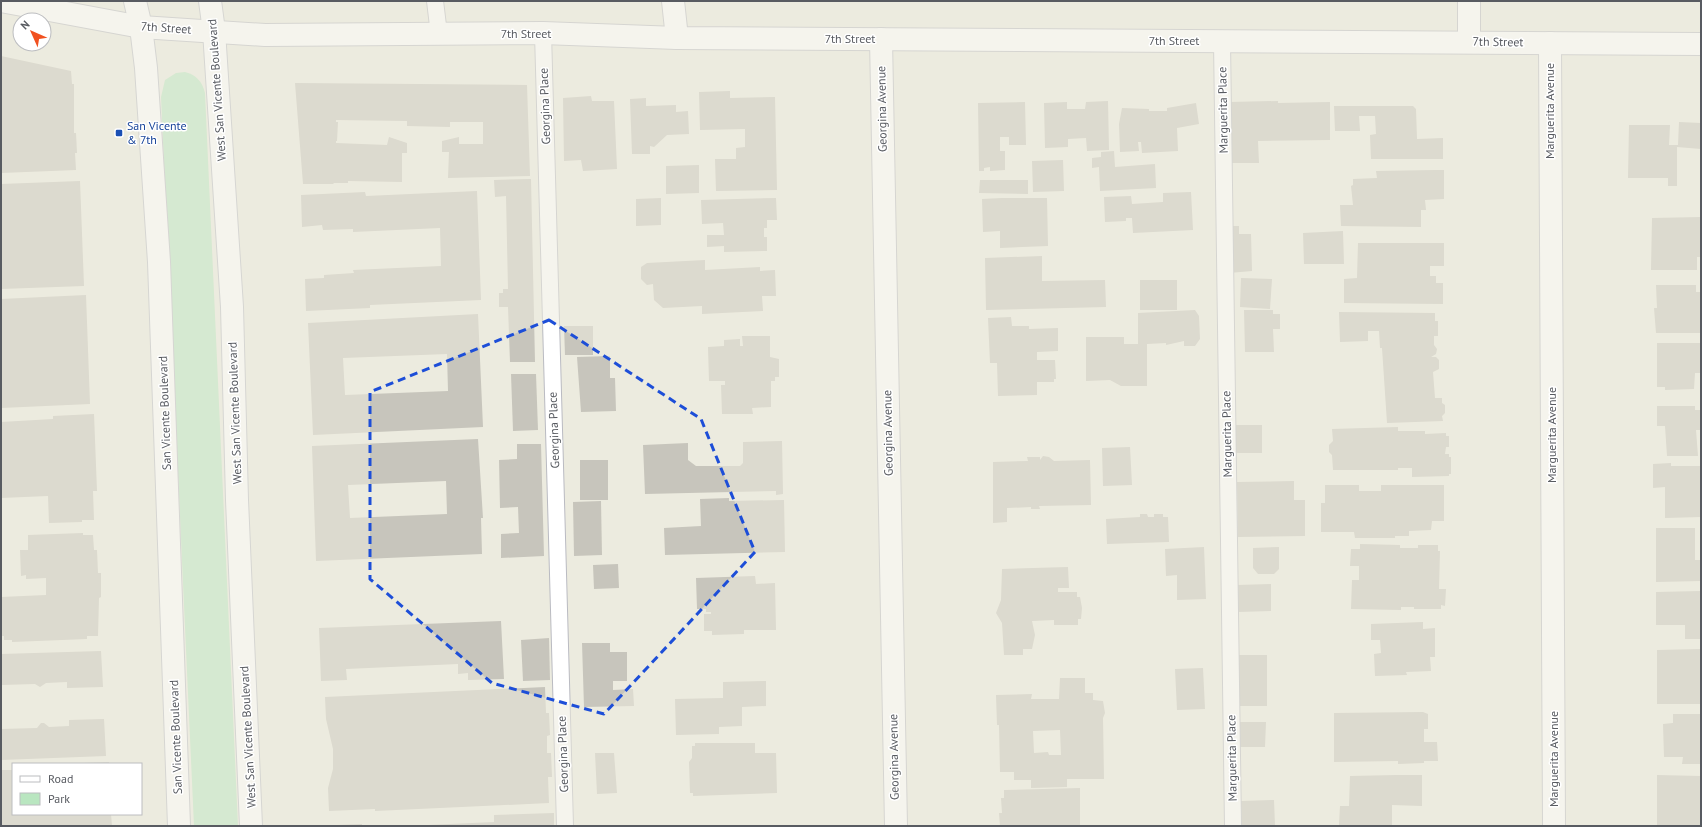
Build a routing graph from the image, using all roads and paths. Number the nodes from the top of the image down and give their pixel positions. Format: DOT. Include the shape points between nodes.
graph roads {
  1 [pos="1,1"];
  2 [pos="135,1"];
  3 [pos="210,1"];
  4 [pos="435,1"];
  5 [pos="673,1"];
  6 [pos="1469,1"];
  7 [pos="141,27"];
  8 [pos="214,32"];
  9 [pos="439,34"];
  10 [pos="544,34"];
  11 [pos="677,38"];
  12 [pos="881,39"];
  13 [pos="1222,42"];
  14 [pos="1469,42"];
  15 [pos="1550,43"];
  16 [pos="1701,44"];
  17 [pos="180,826"];
  18 [pos="252,826"];
  19 [pos="565,826"];
  20 [pos="896,826"];
  21 [pos="1232,826"];
  22 [pos="1554,826"];
  1 -- 7 [label="street, 7th Street"];
  2 -- 7 [label="street, San Vicente Boulevard"];
  3 -- 8 [label="street, West San Vicente Boulevard"];
  4 -- 9 [label="lane"];
  5 -- 11 [label="street"];
  6 -- 14 [label="street"];
  7 -- 8 [label="street, 7th Street"];
  7 -- 17 [label="street, San Vicente Boulevard" via="159,262"];
  8 -- 9 [label="street, 7th Street" via="265,35"];
  8 -- 18 [label="street, West San Vicente Boulevard" via="232,307 237,500"];
  9 -- 10 [label="street, 7th Street"];
  10 -- 11 [label="street, 7th Street"];
  10 -- 19 [label="lane, Georgina Place"];
  11 -- 12 [label="street, 7th Street"];
  12 -- 13 [label="street, 7th Street"];
  12 -- 20 [label="street, Georgina Avenue"];
  13 -- 14 [label="street, 7th Street"];
  13 -- 21 [label="lane, Marguerita Place"];
  14 -- 15 [label="street, 7th Street"];
  15 -- 16 [label="street, 7th Street"];
  15 -- 22 [label="street, Marguerita Avenue"];
}
